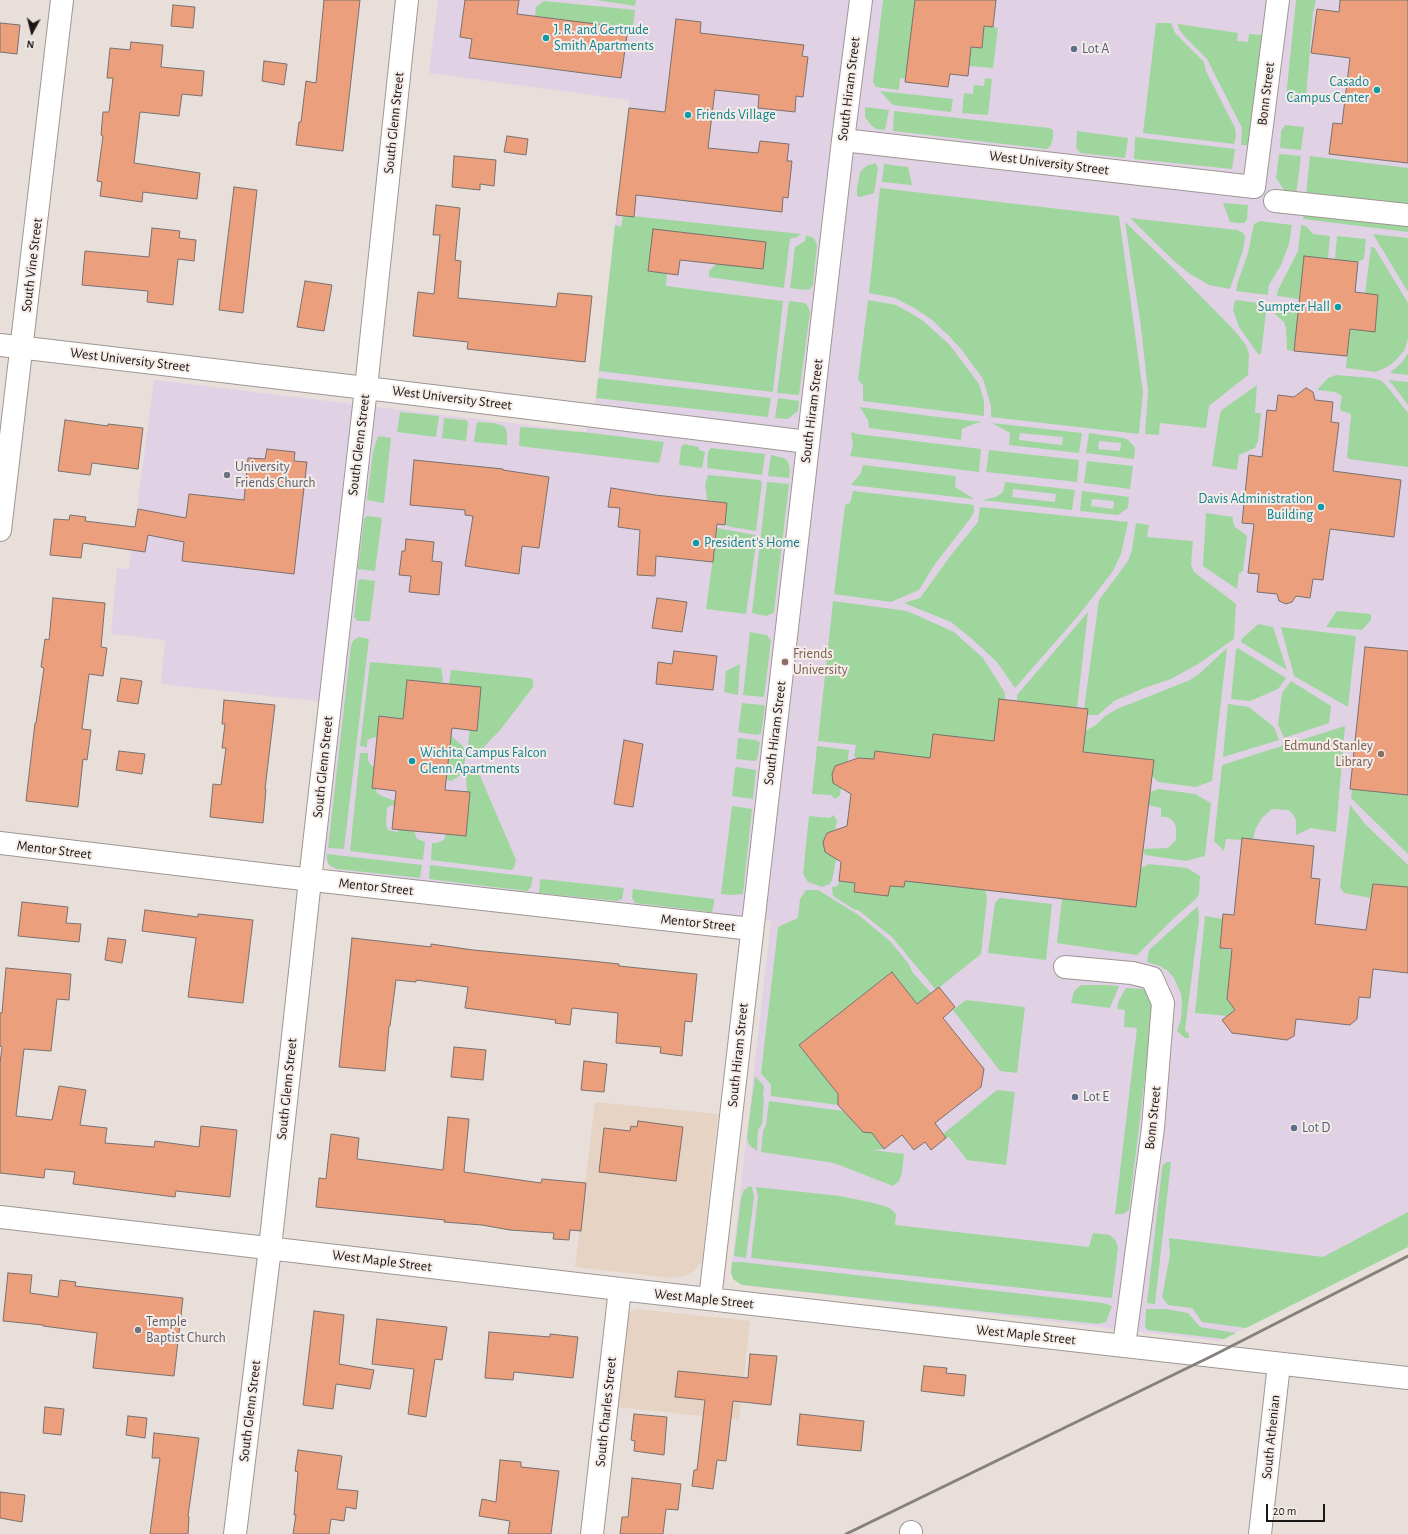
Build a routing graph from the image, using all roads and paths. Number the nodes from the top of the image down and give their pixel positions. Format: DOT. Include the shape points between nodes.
graph roads {
  1 [pos="62,0"];
  2 [pos="407,0"];
  3 [pos="861,0"];
  4 [pos="1278,0"];
  5 [pos="843,140"];
  6 [pos="1254,187"];
  7 [pos="1275,200"];
  8 [pos="1408,215"];
  9 [pos="0,345"];
  10 [pos="22,348"];
  11 [pos="366,388"];
  12 [pos="808,442"];
  13 [pos="0,530"];
  14 [pos="0,844"];
  15 [pos="310,880"];
  16 [pos="752,929"];
  17 [pos="1065,967"];
  18 [pos="0,1217"];
  19 [pos="270,1248"];
  20 [pos="620,1289"];
  21 [pos="710,1299"];
  22 [pos="1124,1346"];
  23 [pos="1279,1364"];
  24 [pos="1408,1378"];
  25 [pos="235,1534"];
  26 [pos="592,1534"];
  27 [pos="1260,1534"];
  1 -- 10 [label="street, South Vine Street"];
  2 -- 11 [label="street, South Glenn Street"];
  3 -- 5 [label="street, South Hiram Street"];
  4 -- 6 [label="street, Bonn Street"];
  5 -- 6 [label="street, West University Street"];
  5 -- 12 [label="street, South Hiram Street"];
  7 -- 8 [label="street"];
  9 -- 10 [label="street, West University Street"];
  10 -- 11 [label="street, West University Street"];
  10 -- 13 [label="street, South Vine Street"];
  11 -- 12 [label="street, West University Street"];
  11 -- 15 [label="street, South Glenn Street"];
  12 -- 16 [label="street, South Hiram Street"];
  14 -- 15 [label="street, Mentor Street"];
  15 -- 16 [label="street, Mentor Street"];
  15 -- 19 [label="street, South Glenn Street"];
  16 -- 21 [label="street, South Hiram Street"];
  17 -- 22 [label="street, Bonn Street" via="1152,978 1163,1004 1153,1128"];
  18 -- 19 [label="street, West Maple Street"];
  19 -- 20 [label="street, West Maple Street"];
  19 -- 25 [label="street, South Glenn Street"];
  20 -- 21 [label="street, West Maple Street"];
  20 -- 26 [label="street, South Charles Street"];
  21 -- 22 [label="street, West Maple Street"];
  22 -- 23 [label="street, West Maple Street"];
  23 -- 24 [label="street, West Maple Street"];
  23 -- 27 [label="street, South Athenian"];
}
